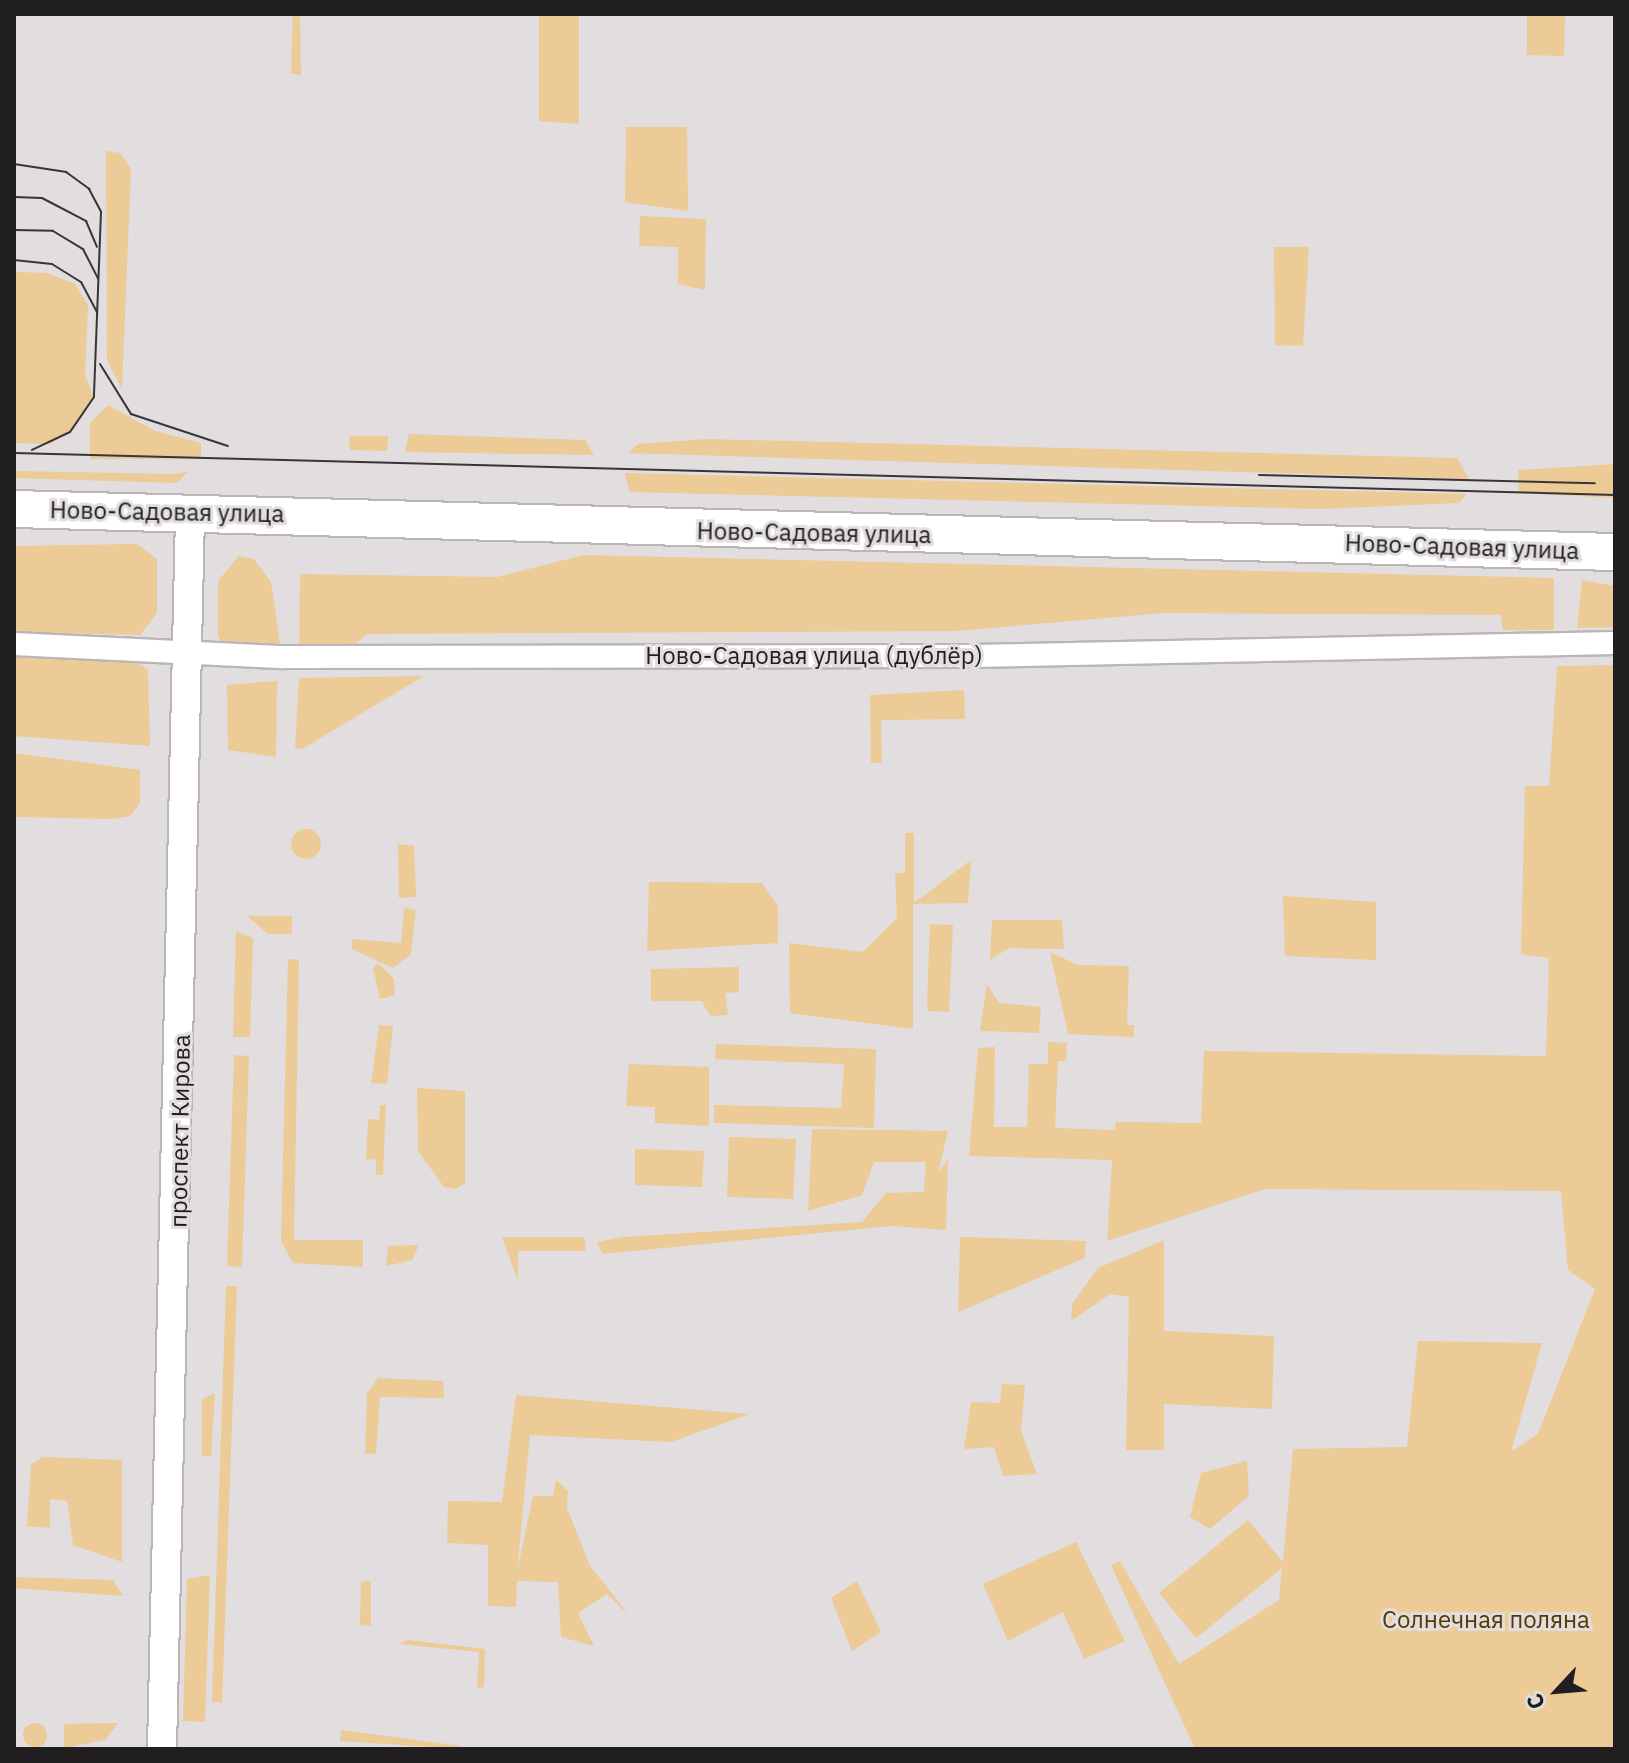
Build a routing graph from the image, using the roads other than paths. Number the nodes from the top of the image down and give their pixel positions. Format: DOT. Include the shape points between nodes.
graph roads {
  1 [pos="14,509"];
  2 [pos="190,513"];
  3 [pos="1615,552"];
  4 [pos="1615,643"];
  5 [pos="14,644"];
  6 [pos="187,650"];
  7 [pos="162,1749"];
  1 -- 2 [label="main road, Ново-Садовая улица"];
  2 -- 3 [label="main road, Ново-Садовая улица"];
  2 -- 6 [label="street, проспект Кирова"];
  4 -- 6 [label="street, Ново-Садовая улица (дублёр)" via="972,656 284,657"];
  5 -- 6 [label="street, Ново-Садовая улица (дублёр)"];
  6 -- 7 [label="street, проспект Кирова"];
}
